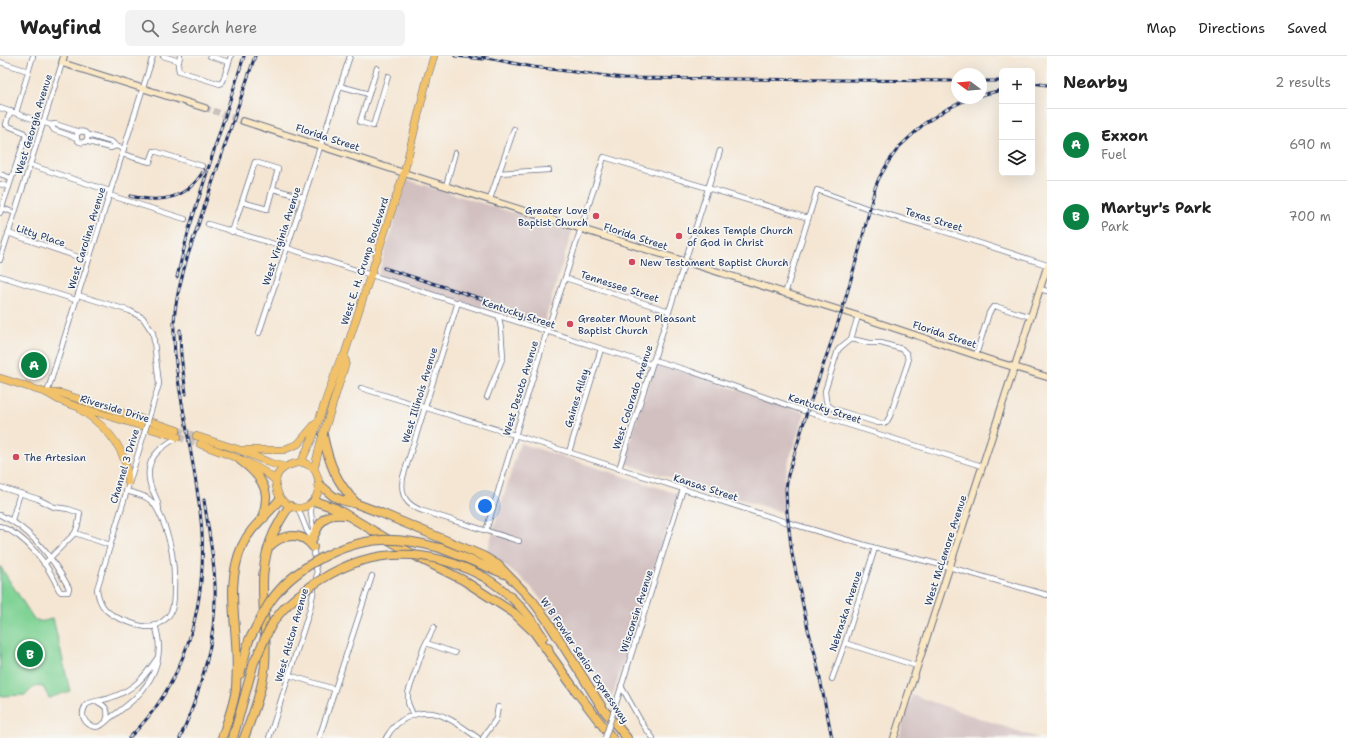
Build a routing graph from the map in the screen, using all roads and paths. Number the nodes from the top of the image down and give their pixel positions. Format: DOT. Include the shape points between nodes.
graph roads {
  1 [pos="33,56"];
  2 [pos="64,56"];
  3 [pos="153,56"];
  4 [pos="163,56"];
  5 [pos="210,56"];
  6 [pos="231,56"];
  7 [pos="350,56"];
  8 [pos="434,56"];
  9 [pos="179,58"];
  10 [pos="0,62"];
  11 [pos="229,62"];
  12 [pos="62,63"];
  13 [pos="377,68"];
  14 [pos="28,71"];
  15 [pos="388,76"];
  16 [pos="340,86"];
  17 [pos="143,88"];
  18 [pos="369,94"];
  19 [pos="0,108"];
  20 [pos="205,108"];
  21 [pos="13,112"];
  22 [pos="243,121"];
  23 [pos="44,122"];
  24 [pos="51,125"];
  25 [pos="514,130"];
  26 [pos="80,132"];
  27 [pos="88,135"];
  28 [pos="77,138"];
  29 [pos="85,141"];
  30 [pos="320,145"];
  31 [pos="116,146"];
  32 [pos="124,149"];
  33 [pos="720,151"];
  34 [pos="455,153"];
  35 [pos="122,154"];
  36 [pos="30,164"];
  37 [pos="202,166"];
  38 [pos="549,170"];
  39 [pos="404,173"];
  40 [pos="499,173"];
  41 [pos="0,174"];
  42 [pos="11,178"];
  43 [pos="0,184"];
  44 [pos="9,186"];
  45 [pos="446,186"];
  46 [pos="273,188"];
  47 [pos="709,188"];
  48 [pos="110,194"];
  49 [pos="303,197"];
  50 [pos="490,199"];
  51 [pos="242,202"];
  52 [pos="2,208"];
  53 [pos="15,213"];
  54 [pos="0,214"];
  55 [pos="185,218"];
  56 [pos="808,218"];
  57 [pos="208,224"];
  58 [pos="581,228"];
  59 [pos="232,232"];
  60 [pos="8,233"];
  61 [pos="287,248"];
  62 [pos="90,257"];
  63 [pos="0,260"];
  64 [pos="685,262"];
  65 [pos="1047,266"];
  66 [pos="370,275"];
  67 [pos="0,276"];
  68 [pos="565,278"];
  69 [pos="1040,289"];
  70 [pos="1047,291"];
  71 [pos="785,294"];
  72 [pos="77,297"];
  73 [pos="458,302"];
  74 [pos="669,311"];
  75 [pos="858,316"];
  76 [pos="499,317"];
  77 [pos="1031,317"];
  78 [pos="547,331"];
  79 [pos="259,333"];
  80 [pos="851,339"];
  81 [pos="601,349"];
  82 [pos="976,355"];
  83 [pos="344,356"];
  84 [pos="654,360"];
  85 [pos="1014,367"];
  86 [pos="1047,376"];
  87 [pos="0,378"];
  88 [pos="361,388"];
  89 [pos="47,393"];
  90 [pos="487,397"];
  91 [pos="72,405"];
  92 [pos="424,408"];
  93 [pos="319,419"];
  94 [pos="177,434"];
  95 [pos="323,435"];
  96 [pos="515,435"];
  97 [pos="196,436"];
  98 [pos="200,444"];
  99 [pos="240,450"];
  100 [pos="569,452"];
  101 [pos="240,460"];
  102 [pos="301,462"];
  103 [pos="982,466"];
  104 [pos="284,467"];
  105 [pos="314,469"];
  106 [pos="619,469"];
  107 [pos="276,481"];
  108 [pos="128,482"];
  109 [pos="319,484"];
  110 [pos="0,487"];
  111 [pos="683,489"];
  112 [pos="126,491"];
  113 [pos="20,493"];
  114 [pos="280,499"];
  115 [pos="312,503"];
  116 [pos="357,504"];
  117 [pos="294,507"];
  118 [pos="159,512"];
  119 [pos="0,515"];
  120 [pos="347,516"];
  121 [pos="264,518"];
  122 [pos="12,520"];
  123 [pos="0,526"];
  124 [pos="486,531"];
  125 [pos="75,533"];
  126 [pos="312,541"];
  127 [pos="519,541"];
  128 [pos="110,545"];
  129 [pos="268,548"];
  130 [pos="875,548"];
  131 [pos="50,558"];
  132 [pos="44,564"];
  133 [pos="949,567"];
  134 [pos="508,575"];
  135 [pos="372,576"];
  136 [pos="1047,595"];
  137 [pos="155,626"];
  138 [pos="434,627"];
  139 [pos="426,643"];
  140 [pos="845,643"];
  141 [pos="549,652"];
  142 [pos="455,653"];
  143 [pos="158,657"];
  144 [pos="917,666"];
  145 [pos="289,675"];
  146 [pos="832,679"];
  147 [pos="621,686"];
  148 [pos="236,690"];
  149 [pos="334,690"];
  150 [pos="98,702"];
  151 [pos="498,707"];
  152 [pos="412,715"];
  153 [pos="106,721"];
  154 [pos="222,738"];
  155 [pos="233,738"];
  156 [pos="244,738"];
  157 [pos="268,738"];
  158 [pos="319,738"];
  159 [pos="386,738"];
  160 [pos="478,738"];
  161 [pos="483,738"];
  162 [pos="605,738"];
  163 [pos="612,738"];
  164 [pos="627,738"];
  165 [pos="653,738"];
  166 [pos="894,738"];
  1 -- 14 [label="street"];
  2 -- 12 [label="main road"];
  3 -- 17 [label="street, West Carolina Avenue"];
  4 -- 9 [label="street"];
  5 -- 11 [label="street"];
  6 -- 11 [label="street"];
  7 -- 16 [label="street, West Virginia Avenue"];
  8 -- 39 [label="main road, West E. H. Crump Boulevard"];
  9 -- 11 [label="street" via="179,71 220,84"];
  10 -- 14 [label="street"];
  12 -- 17 [label="main road"];
  12 -- 23 [label="street, West Georgia Avenue"];
  13 -- 18 [label="street"];
  14 -- 21 [label="street"];
  15 -- 18 [label="street" via="373,126 360,122"];
  16 -- 18 [label="street"];
  16 -- 30 [label="street, West Virginia Avenue"];
  17 -- 20 [label="main road"];
  17 -- 32 [label="street, West Carolina Avenue"];
  19 -- 21 [label="street"];
  21 -- 23 [label="street"];
  21 -- 42 [label="street" via="6,125 23,132 26,136"];
  22 -- 30 [label="main road, Florida Street"];
  23 -- 24 [label="street"];
  23 -- 36 [label="street, West Georgia Avenue"];
  24 -- 26 [label="street" via="56,124"];
  24 -- 28 [label="street" via="54,130"];
  25 -- 40 [label="street"];
  26 -- 27 [label="street"];
  26 -- 28 [label="street"];
  27 -- 29 [label="street"];
  27 -- 31 [label="street" via="112,142"];
  28 -- 29 [label="street" via="80,142"];
  29 -- 31 [label="street" via="111,148"];
  30 -- 39 [label="main road, Florida Street"];
  30 -- 49 [label="street, West Virginia Avenue"];
  31 -- 32 [label="street"];
  32 -- 35 [label="street, West Carolina Avenue"];
  33 -- 47 [label="street, West Colorado Avenue"];
  34 -- 45 [label="street"];
  35 -- 37 [label="street" via="150,162 154,151"];
  35 -- 48 [label="street, West Carolina Avenue"];
  36 -- 48 [label="street"];
  36 -- 53 [label="street, West Georgia Avenue"];
  38 -- 40 [label="street"];
  39 -- 45 [label="main road, Florida Street"];
  39 -- 66 [label="main road, West E. H. Crump Boulevard"];
  40 -- 50 [label="street"];
  41 -- 42 [label="street"];
  42 -- 44 [label="street"];
  43 -- 44 [label="street"];
  44 -- 52 [label="street"];
  45 -- 50 [label="main road, Florida Street"];
  46 -- 49 [label="street"];
  46 -- 51 [label="street" via="267,209"];
  46 -- 51 [label="street" via="279,170 255,162"];
  47 -- 56 [label="street"];
  47 -- 58 [label="street, West Desoto Avenue" via="604,157"];
  47 -- 64 [label="street, West Colorado Avenue"];
  48 -- 55 [label="street"];
  48 -- 62 [label="street, West Carolina Avenue"];
  49 -- 61 [label="street, West Virginia Avenue"];
  50 -- 58 [label="main road, Florida Street"];
  51 -- 59 [label="street"];
  52 -- 53 [label="street"];
  52 -- 54 [label="street"];
  53 -- 60 [label="street, West Georgia Avenue"];
  56 -- 65 [label="street, Texas Street" via="817,190"];
  56 -- 71 [label="street"];
  57 -- 59 [label="street, Kentucky Street"];
  58 -- 64 [label="main road, Florida Street"];
  58 -- 68 [label="street, West Desoto Avenue"];
  59 -- 61 [label="street, Kentucky Street"];
  60 -- 62 [label="street, Litty Place" via="84,259"];
  60 -- 63 [label="street, West Georgia Avenue"];
  61 -- 66 [label="street, Kentucky Street"];
  61 -- 79 [label="street, West Virginia Avenue"];
  62 -- 72 [label="street, West Carolina Avenue"];
  64 -- 71 [label="main road, Florida Street"];
  64 -- 74 [label="street, West Colorado Avenue"];
  65 -- 69 [label="main road, West McLemore Avenue"];
  66 -- 73 [label="street, Kentucky Street"];
  66 -- 83 [label="main road, West E. H. Crump Boulevard"];
  67 -- 72 [label="street"];
  68 -- 74 [label="street, Tennessee Street"];
  68 -- 78 [label="street, West Desoto Avenue"];
  69 -- 70 [label="street"];
  69 -- 77 [label="main road, West McLemore Avenue"];
  71 -- 75 [label="main road, Florida Street"];
  72 -- 89 [label="street, West Carolina Avenue"];
  72 -- 108 [label="street, Channel 3 Drive, bridge" via="130,311 143,318 153,333 159,384"];
  73 -- 76 [label="street, Kentucky Street"];
  73 -- 92 [label="street, West Illinois Avenue"];
  74 -- 84 [label="street, West Colorado Avenue"];
  75 -- 80 [label="street"];
  75 -- 82 [label="main road, Florida Street"];
  76 -- 78 [label="street, Kentucky Street"];
  76 -- 90 [label="street" via="503,357"];
  77 -- 82 [label="street" via="994,307 990,310"];
  77 -- 85 [label="main road, West McLemore Avenue"];
  78 -- 81 [label="street, Kentucky Street"];
  78 -- 96 [label="street, West Desoto Avenue"];
  80 -- 80 [label="street" via="838,350 825,391 828,406 878,423 886,423 908,362 907,354 902,349 881,343"];
  81 -- 84 [label="street, Kentucky Street" via="648,364"];
  81 -- 100 [label="street, Gaines Alley"];
  82 -- 85 [label="main road, Florida Street"];
  83 -- 93 [label="main road, West E. H. Crump Boulevard" via="340,360"];
  83 -- 95 [label="main road, West E. H. Crump Boulevard" via="346,362"];
  84 -- 103 [label="street, Kentucky Street" via="807,412"];
  84 -- 106 [label="street, West Colorado Avenue"];
  85 -- 86 [label="main road, Florida Street"];
  85 -- 103 [label="main road, West McLemore Avenue"];
  87 -- 89 [label="main road, Riverside Drive"];
  88 -- 92 [label="street, Kansas Street"];
  89 -- 91 [label="main road, Riverside Drive"];
  89 -- 94 [label="main road, Riverside Drive" via="60,393"];
  91 -- 94 [label="main road, Riverside Drive"];
  91 -- 108 [label="main road" via="102,427 116,443 127,464"];
  92 -- 96 [label="street, Kansas Street"];
  92 -- 124 [label="street, West Illinois Avenue" via="403,477 403,495 416,509"];
  93 -- 99 [label="main road" via="298,444 283,450"];
  93 -- 102 [label="main road, West E. H. Crump Boulevard"];
  94 -- 118 [label="street" via="156,452 149,467 150,484 159,502"];
  95 -- 105 [label="main road, West E. H. Crump Boulevard"];
  95 -- 116 [label="highway" via="327,456 333,469 346,492"];
  96 -- 100 [label="street, Kansas Street"];
  96 -- 124 [label="street, West Desoto Avenue"];
  97 -- 99 [label="main road"];
  98 -- 101 [label="main road"];
  99 -- 104 [label="main road"];
  100 -- 106 [label="street, Kansas Street"];
  101 -- 107 [label="main road" via="270,474"];
  101 -- 121 [label="highway" via="250,467 263,486 266,494"];
  102 -- 104 [label="main road"];
  102 -- 105 [label="main road"];
  103 -- 133 [label="main road, West McLemore Avenue"];
  104 -- 107 [label="main road"];
  105 -- 109 [label="main road"];
  106 -- 111 [label="street, Kansas Street"];
  107 -- 114 [label="main road"];
  108 -- 112 [label="street, Channel 3 Drive"];
  109 -- 115 [label="main road" via="320,489"];
  109 -- 116 [label="highway" via="333,496"];
  110 -- 113 [label="street"];
  111 -- 130 [label="street, Kansas Street"];
  111 -- 147 [label="street, Wisconsin Avenue"];
  112 -- 118 [label="street" via="151,500"];
  112 -- 128 [label="street, Channel 3 Drive"];
  113 -- 122 [label="street"];
  113 -- 125 [label="street" via="80,514"];
  114 -- 117 [label="main road"];
  114 -- 121 [label="highway"];
  115 -- 117 [label="main road"];
  115 -- 120 [label="highway" via="327,505"];
  115 -- 126 [label="street, West Alston Avenue"];
  116 -- 134 [label="highway" via="483,556"];
  117 -- 126 [label="street, West Alston Avenue"];
  117 -- 129 [label="highway" via="280,520"];
  118 -- 137 [label="street" via="174,557 174,598 171,612"];
  119 -- 122 [label="street"];
  120 -- 126 [label="highway" via="332,514 324,519"];
  120 -- 141 [label="highway" via="463,580 514,613 534,632"];
  121 -- 148 [label="highway" via="254,527 243,546 233,582"];
  122 -- 131 [label="street" via="32,536"];
  123 -- 132 [label="street" via="16,534"];
  124 -- 127 [label="street"];
  125 -- 128 [label="street"];
  125 -- 131 [label="street"];
  126 -- 129 [label="highway" via="289,535 275,541"];
  126 -- 145 [label="street, West Alston Avenue" via="316,574 314,588"];
  128 -- 137 [label="street, Channel 3 Drive" via="97,589 100,602 113,617 147,627"];
  129 -- 156 [label="highway" via="262,574 265,664 255,710"];
  130 -- 133 [label="street, Kansas Street"];
  130 -- 140 [label="street, Nebraska Avenue"];
  131 -- 132 [label="street"];
  131 -- 132 [label="street" via="69,588 68,592 59,590"];
  133 -- 136 [label="street, Kansas Street"];
  133 -- 144 [label="main road, West McLemore Avenue"];
  134 -- 148 [label="highway, W B Fowler Senior Expressway, bridge" via="440,548 415,542 383,540 343,548 314,562 296,575 270,602 249,640"];
  134 -- 164 [label="highway, W B Fowler Senior Expressway" via="547,620 603,709"];
  135 -- 149 [label="street"];
  137 -- 143 [label="street" via="158,632"];
  138 -- 139 [label="street"];
  139 -- 142 [label="street"];
  139 -- 152 [label="street" via="408,693"];
  140 -- 144 [label="street"];
  140 -- 146 [label="street, Nebraska Avenue"];
  141 -- 155 [label="highway, W B Fowler Senior Expressway, bridge" via="535,623 509,595 467,568 450,562 398,554 361,560 340,568 311,585 287,606 274,622 254,662"];
  141 -- 163 [label="highway, W B Fowler Senior Expressway"];
  143 -- 150 [label="street" via="137,684"];
  143 -- 153 [label="street" via="154,672 141,692"];
  144 -- 166 [label="main road, West McLemore Avenue"];
  145 -- 149 [label="street"];
  145 -- 157 [label="street, West Alston Avenue"];
  147 -- 162 [label="street, Wisconsin Avenue, bridge"];
  147 -- 165 [label="street"];
  148 -- 154 [label="highway"];
  149 -- 158 [label="street"];
  150 -- 153 [label="street" via="107,709"];
  150 -- 153 [label="street" via="85,707 84,720 94,727 101,726"];
  151 -- 161 [label="street" via="496,719"];
  152 -- 159 [label="street" via="393,727"];
  152 -- 160 [label="street" via="422,712 435,713"];
}
